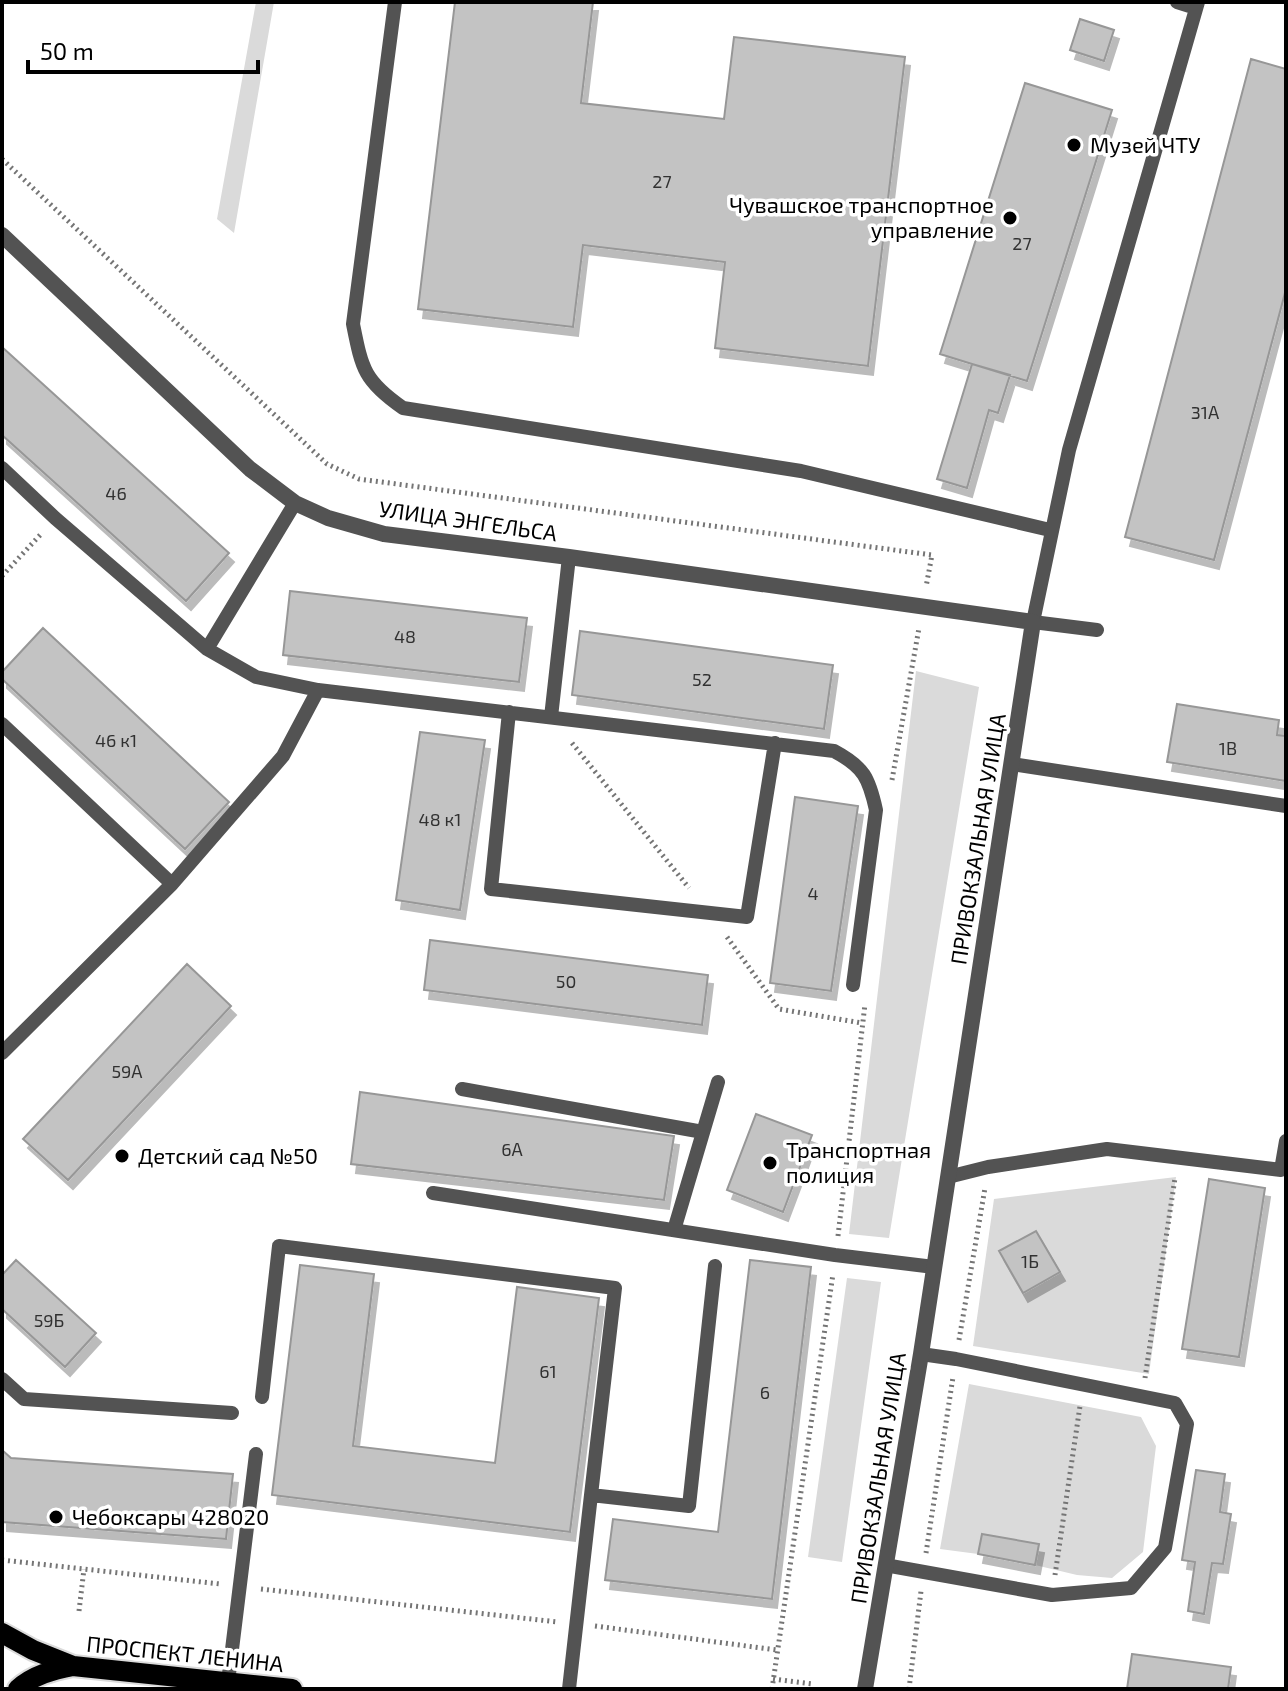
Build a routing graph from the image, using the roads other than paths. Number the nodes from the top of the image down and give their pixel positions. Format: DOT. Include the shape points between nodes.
graph roads {
  1 [pos="395,2"];
  2 [pos="1177,2"];
  3 [pos="1197,5"];
  4 [pos="2,235"];
  5 [pos="2,468"];
  6 [pos="295,503"];
  7 [pos="1050,530"];
  8 [pos="569,557"];
  9 [pos="1033,622"];
  10 [pos="1097,630"];
  11 [pos="207,649"];
  12 [pos="318,690"];
  13 [pos="509,712"];
  14 [pos="551,717"];
  15 [pos="2,724"];
  16 [pos="775,743"];
  17 [pos="1012,764"];
  18 [pos="1286,806"];
  19 [pos="172,884"];
  20 [pos="859,989"];
  21 [pos="2,1053"];
  22 [pos="718,1082"];
  23 [pos="462,1089"];
  24 [pos="703,1132"];
  25 [pos="1286,1141"];
  26 [pos="948,1177"];
  27 [pos="433,1193"];
  28 [pos="674,1230"];
  29 [pos="715,1266"];
  30 [pos="934,1267"];
  31 [pos="921,1354"];
  32 [pos="2,1379"];
  33 [pos="262,1397"];
  34 [pos="232,1413"];
  35 [pos="256,1454"];
  36 [pos="591,1495"];
  37 [pos="885,1565"];
  38 [pos="2,1633"];
  39 [pos="73,1666"];
  40 [pos="228,1682"];
  41 [pos="18,1689"];
  42 [pos="292,1689"];
  43 [pos="569,1689"];
  44 [pos="865,1689"];
  1 -- 7 [label="lane" via="353,324 361,362 377,390 403,408 801,471"];
  2 -- 3 [label="lane"];
  3 -- 7 [label="lane, ПРИВОКЗАЛЬНАЯ УЛИЦА"];
  4 -- 6 [label="street, УЛИЦА ЭНГЕЛЬСА" via="250,469"];
  5 -- 11 [label="lane"];
  6 -- 8 [label="street, УЛИЦА ЭНГЕЛЬСА" via="384,534"];
  6 -- 11 [label="lane"];
  7 -- 9 [label="lane, ПРИВОКЗАЛЬНАЯ УЛИЦА"];
  8 -- 9 [label="street, УЛИЦА ЭНГЕЛЬСА"];
  8 -- 14 [label="lane"];
  9 -- 10 [label="lane"];
  9 -- 17 [label="street, ПРИВОКЗАЛЬНАЯ УЛИЦА"];
  11 -- 12 [label="lane" via="256,677"];
  12 -- 13 [label="lane"];
  12 -- 19 [label="lane" via="283,756"];
  13 -- 14 [label="lane"];
  13 -- 16 [label="lane" via="491,889 747,917"];
  14 -- 16 [label="lane"];
  15 -- 19 [label="lane"];
  16 -- 20 [label="lane" via="834,751 856,763 870,783 876,810"];
  17 -- 18 [label="lane"];
  17 -- 26 [label="street, ПРИВОКЗАЛЬНАЯ УЛИЦА"];
  19 -- 21 [label="lane"];
  22 -- 24 [label="lane"];
  23 -- 24 [label="lane"];
  24 -- 28 [label="lane"];
  25 -- 26 [label="lane" via="1281,1170 1107,1149"];
  26 -- 30 [label="street, ПРИВОКЗАЛЬНАЯ УЛИЦА"];
  27 -- 28 [label="lane"];
  28 -- 30 [label="lane"];
  29 -- 36 [label="lane" via="689,1506"];
  30 -- 31 [label="street, ПРИВОКЗАЛЬНАЯ УЛИЦА"];
  31 -- 37 [label="street, ПРИВОКЗАЛЬНАЯ УЛИЦА"];
  31 -- 37 [label="lane" via="1175,1403 1187,1424 1165,1548 1131,1588 1052,1595"];
  32 -- 34 [label="lane" via="24,1399"];
  33 -- 36 [label="lane" via="279,1246 615,1288"];
  35 -- 40 [label="lane"];
  36 -- 43 [label="lane"];
  37 -- 44 [label="street, ПРИВОКЗАЛЬНАЯ УЛИЦА"];
  38 -- 39 [label="main road, ПРОСПЕКТ ЛЕНИНА"];
  39 -- 40 [label="main road, ПРОСПЕКТ ЛЕНИНА"];
  39 -- 41 [label="main road, ПРОСПЕКТ ЛЕНИНА" via="49,1671"];
  40 -- 42 [label="main road, ПРОСПЕКТ ЛЕНИНА"];
}
